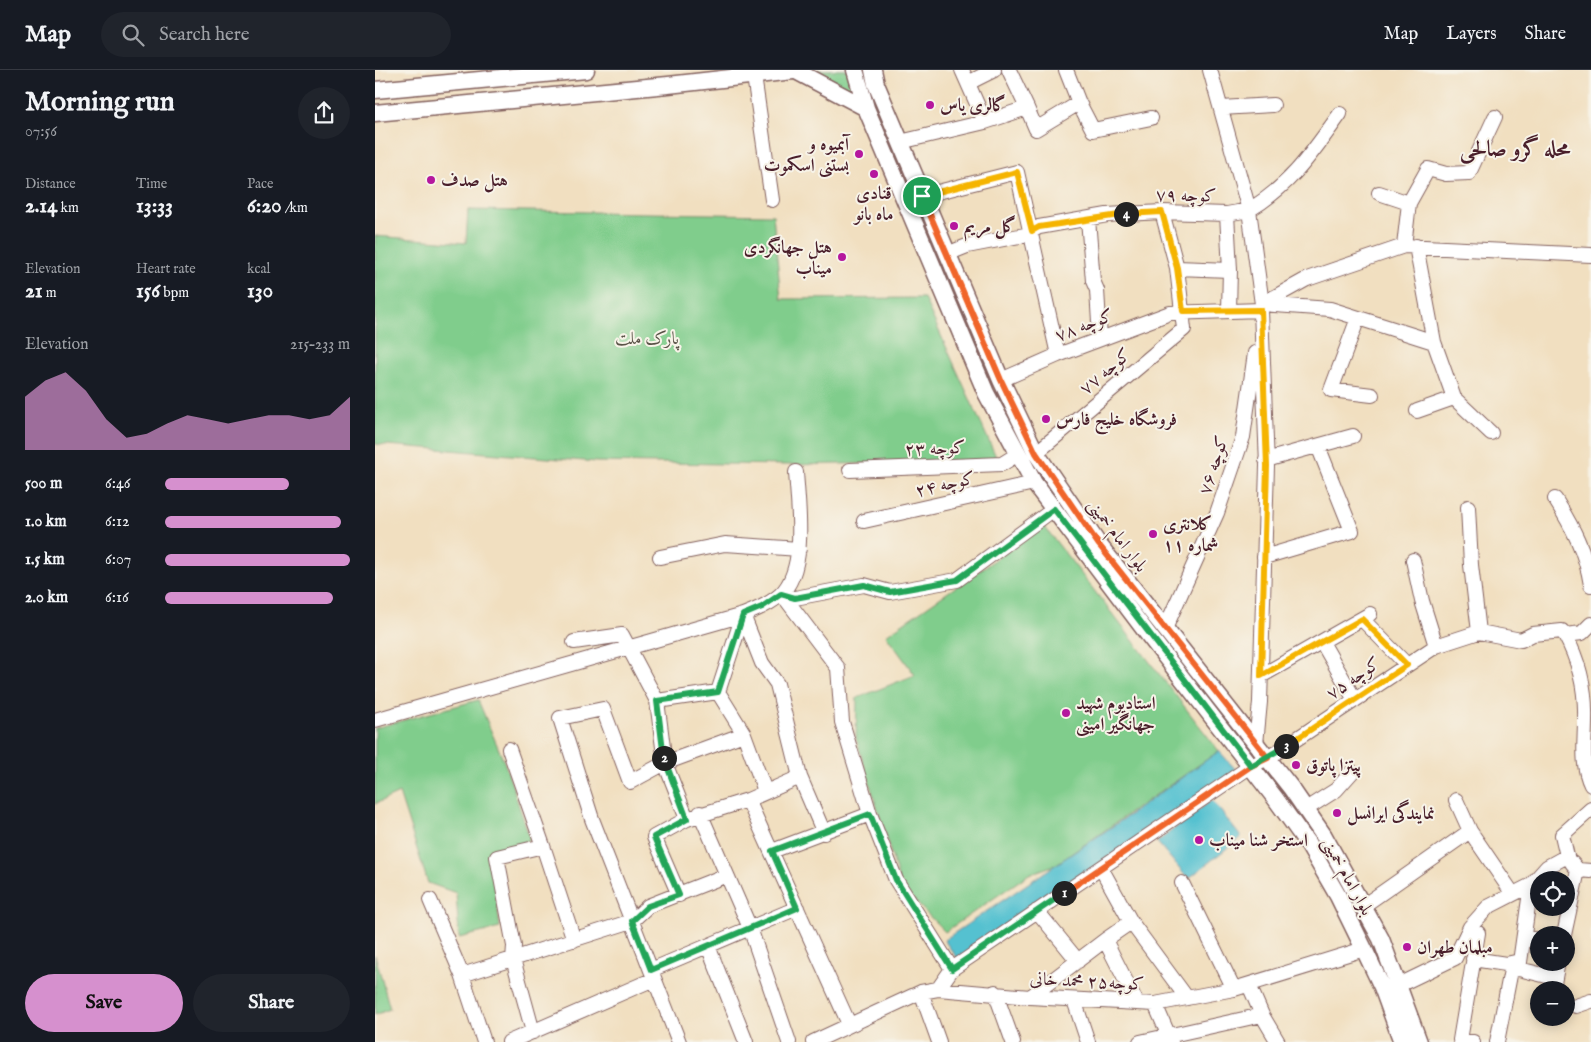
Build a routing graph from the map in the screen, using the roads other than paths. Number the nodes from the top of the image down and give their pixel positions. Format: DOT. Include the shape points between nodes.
graph roads {
  1 [pos="586,70"];
  2 [pos="799,70"];
  3 [pos="855,70"];
  4 [pos="873,70"];
  5 [pos="994,70"];
  6 [pos="1009,70"];
  7 [pos="1066,70"];
  8 [pos="1210,70"];
  9 [pos="754,76"];
  10 [pos="965,76"];
  11 [pos="375,90"];
  12 [pos="1079,103"];
  13 [pos="1273,105"];
  14 [pos="866,108"];
  15 [pos="1027,108"];
  16 [pos="1221,108"];
  17 [pos="375,113"];
  18 [pos="1340,114"];
  19 [pos="1495,117"];
  20 [pos="1151,118"];
  21 [pos="985,122"];
  22 [pos="900,142"];
  23 [pos="1379,193"];
  24 [pos="922,196"];
  25 [pos="772,200"];
  26 [pos="1409,203"];
  27 [pos="1249,210"];
  28 [pos="1162,212"];
  29 [pos="1227,214"];
  30 [pos="1088,219"];
  31 [pos="1032,231"];
  32 [pos="1410,246"];
  33 [pos="947,254"];
  34 [pos="1591,255"];
  35 [pos="1177,268"];
  36 [pos="1230,270"];
  37 [pos="1262,307"];
  38 [pos="1229,310"];
  39 [pos="1183,311"];
  40 [pos="1359,318"];
  41 [pos="1100,339"];
  42 [pos="1434,342"];
  43 [pos="1058,355"];
  44 [pos="1001,380"];
  45 [pos="1372,395"];
  46 [pos="1454,398"];
  47 [pos="1417,411"];
  48 [pos="1491,433"];
  49 [pos="1353,436"];
  50 [pos="1317,446"];
  51 [pos="1036,453"];
  52 [pos="1018,454"];
  53 [pos="1266,460"];
  54 [pos="850,470"];
  55 [pos="796,472"];
  56 [pos="1034,483"];
  57 [pos="1555,499"];
  58 [pos="1468,507"];
  59 [pos="1054,509"];
  60 [pos="864,521"];
  61 [pos="799,549"];
  62 [pos="660,557"];
  63 [pos="1264,557"];
  64 [pos="1413,560"];
  65 [pos="1591,584"];
  66 [pos="781,594"];
  67 [pos="743,615"];
  68 [pos="1591,624"];
  69 [pos="1165,629"];
  70 [pos="1479,632"];
  71 [pos="1565,635"];
  72 [pos="574,642"];
  73 [pos="1322,642"];
  74 [pos="1436,646"];
  75 [pos="629,648"];
  76 [pos="1407,665"];
  77 [pos="1261,676"];
  78 [pos="718,692"];
  79 [pos="1355,700"];
  80 [pos="657,701"];
  81 [pos="375,720"];
  82 [pos="744,734"];
  83 [pos="1256,744"];
  84 [pos="509,749"];
  85 [pos="1268,758"];
  86 [pos="665,764"];
  87 [pos="1251,766"];
  88 [pos="1352,772"];
  89 [pos="800,777"];
  90 [pos="1591,785"];
  91 [pos="765,791"];
  92 [pos="748,800"];
  93 [pos="1456,800"];
  94 [pos="1306,809"];
  95 [pos="1591,809"];
  96 [pos="870,814"];
  97 [pos="693,816"];
  98 [pos="1470,831"];
  99 [pos="824,833"];
  100 [pos="543,846"];
  101 [pos="772,851"];
  102 [pos="1567,856"];
  103 [pos="1101,868"];
  104 [pos="1543,871"];
  105 [pos="1585,871"];
  106 [pos="727,875"];
  107 [pos="1182,883"];
  108 [pos="1530,886"];
  109 [pos="1530,892"];
  110 [pos="1513,894"];
  111 [pos="679,895"];
  112 [pos="430,900"];
  113 [pos="1363,906"];
  114 [pos="797,908"];
  115 [pos="1037,911"];
  116 [pos="632,921"];
  117 [pos="1131,922"];
  118 [pos="1567,926"];
  119 [pos="750,928"];
  120 [pos="1470,928"];
  121 [pos="1523,938"];
  122 [pos="1530,939"];
  123 [pos="574,940"];
  124 [pos="1105,940"];
  125 [pos="708,946"];
  126 [pos="1364,949"];
  127 [pos="513,959"];
  128 [pos="1473,959"];
  129 [pos="1078,961"];
  130 [pos="1520,965"];
  131 [pos="952,969"];
  132 [pos="1530,970"];
  133 [pos="1533,971"];
  134 [pos="1556,971"];
  135 [pos="463,975"];
  136 [pos="653,975"];
  137 [pos="1249,985"];
  138 [pos="1399,985"];
  139 [pos="938,988"];
  140 [pos="1235,989"];
  141 [pos="921,992"];
  142 [pos="995,992"];
  143 [pos="1030,997"];
  144 [pos="1187,998"];
  145 [pos="1073,1000"];
  146 [pos="1591,1000"];
  147 [pos="1137,1003"];
  148 [pos="1155,1004"];
  149 [pos="1576,1006"];
  150 [pos="1262,1015"];
  151 [pos="849,1024"];
  152 [pos="533,1032"];
  153 [pos="1170,1038"];
  154 [pos="484,1042"];
  155 [pos="509,1042"];
  156 [pos="679,1042"];
  157 [pos="746,1042"];
  158 [pos="789,1042"];
  159 [pos="813,1042"];
  160 [pos="939,1042"];
  161 [pos="1013,1042"];
  162 [pos="1088,1042"];
  163 [pos="1140,1042"];
  164 [pos="1278,1042"];
  165 [pos="1401,1042"];
  166 [pos="1419,1042"];
  167 [pos="1473,1042"];
  168 [pos="1497,1042"];
  1 -- 11 [label="main road"];
  2 -- 9 [label="main road"];
  2 -- 14 [label="main road"];
  3 -- 14 [label="main road, بلوار امام خمینی"];
  4 -- 22 [label="main road, بلوار امام خمینی"];
  5 -- 10 [label="street"];
  6 -- 15 [label="street"];
  7 -- 12 [label="street"];
  8 -- 16 [label="street"];
  9 -- 17 [label="main road"];
  9 -- 25 [label="street"];
  10 -- 21 [label="street"];
  12 -- 15 [label="street" via="1036,129"];
  12 -- 20 [label="street" via="1093,130"];
  13 -- 16 [label="street"];
  14 -- 52 [label="main road, بلوار امام خمینی" via="986,393"];
  15 -- 21 [label="street"];
  16 -- 27 [label="street"];
  18 -- 27 [label="street, کوچه ۷۹" via="1303,166 1272,197"];
  19 -- 26 [label="street" via="1469,173 1446,174 1428,169"];
  21 -- 22 [label="street"];
  22 -- 24 [label="main road, بلوار امام خمینی"];
  23 -- 26 [label="street"];
  24 -- 31 [label="street" via="1017,172"];
  24 -- 33 [label="main road, بلوار امام خمینی"];
  26 -- 32 [label="street"];
  27 -- 29 [label="street, کوچه ۷۹"];
  27 -- 37 [label="street"];
  28 -- 29 [label="street, کوچه ۷۹"];
  28 -- 30 [label="street, کوچه ۷۹"];
  28 -- 35 [label="street"];
  29 -- 36 [label="street"];
  30 -- 31 [label="street, کوچه ۷۹"];
  30 -- 41 [label="street"];
  31 -- 33 [label="street, کوچه ۷۹"];
  31 -- 43 [label="street"];
  32 -- 34 [label="street"];
  32 -- 37 [label="street" via="1307,279"];
  32 -- 42 [label="street"];
  33 -- 44 [label="main road, بلوار امام خمینی"];
  35 -- 36 [label="street"];
  35 -- 39 [label="street"];
  36 -- 38 [label="street"];
  37 -- 38 [label="street, کوچه ۷۸"];
  37 -- 40 [label="street, کوچه ۷۸" via="1330,309"];
  37 -- 53 [label="street"];
  37 -- 69 [label="street, کوچه ۷۶" via="1243,436 1217,513"];
  38 -- 39 [label="street, کوچه ۷۸"];
  39 -- 41 [label="street, کوچه ۷۸"];
  39 -- 51 [label="street, کوچه ۷۷" via="1184,329"];
  40 -- 42 [label="street, کوچه ۷۸"];
  40 -- 45 [label="street" via="1331,390"];
  41 -- 43 [label="street, کوچه ۷۸"];
  42 -- 46 [label="street"];
  43 -- 44 [label="street, کوچه ۷۸"];
  44 -- 51 [label="main road, بلوار امام خمینی"];
  46 -- 47 [label="street"];
  46 -- 48 [label="street"];
  49 -- 50 [label="street"];
  50 -- 53 [label="street"];
  50 -- 63 [label="street" via="1352,531"];
  51 -- 69 [label="main road, بلوار امام خمینی" via="1099,545"];
  52 -- 54 [label="street, کوچه ۲۳" via="1002,464"];
  52 -- 56 [label="main road, بلوار امام خمینی"];
  53 -- 63 [label="street"];
  55 -- 61 [label="street"];
  56 -- 59 [label="main road, بلوار امام خمینی"];
  56 -- 60 [label="street, کوچه ۲۴"];
  57 -- 65 [label="street" via="1577,535"];
  58 -- 70 [label="street"];
  59 -- 66 [label="street" via="957,580 890,592 864,585 795,598"];
  59 -- 87 [label="main road, بلوار امام خمینی"];
  61 -- 62 [label="street" via="725,544"];
  61 -- 66 [label="street" via="796,565"];
  63 -- 77 [label="street"];
  64 -- 74 [label="street" via="1421,601"];
  66 -- 67 [label="street"];
  66 -- 96 [label="street" via="838,668 842,722"];
  67 -- 75 [label="street"];
  67 -- 78 [label="street"];
  67 -- 89 [label="street" via="762,663 777,684"];
  68 -- 71 [label="street" via="1582,633"];
  69 -- 83 [label="main road, بلوار امام خمینی"];
  70 -- 71 [label="street" via="1521,640 1533,634 1562,631"];
  70 -- 74 [label="street, کوچه ۷۵"];
  71 -- 90 [label="street" via="1581,675 1584,755"];
  72 -- 75 [label="street" via="622,635"];
  73 -- 76 [label="street" via="1366,616"];
  73 -- 77 [label="street"];
  73 -- 79 [label="street"];
  74 -- 76 [label="street, کوچه ۷۵"];
  75 -- 80 [label="street"];
  75 -- 81 [label="street"];
  76 -- 79 [label="street, کوچه ۷۵"];
  77 -- 83 [label="street"];
  78 -- 80 [label="street"];
  78 -- 82 [label="street"];
  79 -- 85 [label="street, کوچه ۷۵"];
  80 -- 86 [label="street"];
  82 -- 86 [label="street"];
  82 -- 91 [label="street"];
  83 -- 85 [label="main road, بلوار امام خمینی"];
  84 -- 100 [label="street"];
  85 -- 87 [label="street, کوچه ۷۵"];
  85 -- 94 [label="main road, بلوار امام خمینی"];
  86 -- 97 [label="street"];
  86 -- 116 [label="street" via="630,782 603,709 560,718 592,819"];
  87 -- 103 [label="street, کوچه ۷۵"];
  87 -- 126 [label="main road, بلوار امام خمینی" via="1308,844"];
  88 -- 94 [label="street" via="1336,790"];
  89 -- 91 [label="street"];
  89 -- 99 [label="street"];
  91 -- 92 [label="street"];
  92 -- 97 [label="street"];
  92 -- 101 [label="street"];
  93 -- 98 [label="street"];
  94 -- 113 [label="main road, بلوار امام خمینی"];
  95 -- 102 [label="street" via="1562,835"];
  96 -- 99 [label="street"];
  96 -- 131 [label="street" via="896,880"];
  97 -- 106 [label="street"];
  97 -- 111 [label="street" via="654,837"];
  98 -- 110 [label="street"];
  98 -- 113 [label="street"];
  99 -- 101 [label="street"];
  100 -- 123 [label="street"];
  100 -- 127 [label="street" via="497,857 514,946"];
  101 -- 114 [label="street"];
  102 -- 104 [label="street"];
  102 -- 105 [label="street"];
  103 -- 115 [label="street, کوچه ۷۵"];
  103 -- 117 [label="street"];
  105 -- 118 [label="street"];
  106 -- 111 [label="street"];
  106 -- 119 [label="street"];
  107 -- 140 [label="street"];
  108 -- 110 [label="street"];
  109 -- 121 [label="street"];
  110 -- 120 [label="street" via="1488,907"];
  111 -- 116 [label="street" via="648,906"];
  112 -- 135 [label="street"];
  113 -- 138 [label="main road, بلوار امام خمینی" via="1381,939"];
  114 -- 119 [label="street"];
  114 -- 151 [label="street"];
  115 -- 129 [label="street"];
  115 -- 131 [label="street, کوچه ۷۵"];
  116 -- 123 [label="street"];
  116 -- 136 [label="street"];
  117 -- 124 [label="street"];
  117 -- 144 [label="street"];
  119 -- 125 [label="street"];
  119 -- 158 [label="street"];
  120 -- 128 [label="street" via="1478,933"];
  120 -- 138 [label="street" via="1455,958"];
  121 -- 122 [label="street"];
  121 -- 130 [label="street"];
  123 -- 127 [label="street"];
  124 -- 129 [label="street"];
  124 -- 147 [label="street"];
  125 -- 136 [label="street"];
  125 -- 157 [label="street"];
  126 -- 137 [label="street, کوچه۲۵ محمد خانی"];
  126 -- 165 [label="main road, بلوار امام خمینی"];
  127 -- 135 [label="street"];
  127 -- 152 [label="street"];
  128 -- 130 [label="street"];
  128 -- 167 [label="street" via="1460,1040"];
  129 -- 143 [label="street"];
  130 -- 132 [label="street"];
  130 -- 168 [label="street" via="1511,970"];
  131 -- 139 [label="street, کوچه ۷۵"];
  133 -- 134 [label="street" via="1554,981"];
  135 -- 154 [label="street"];
  136 -- 152 [label="street"];
  136 -- 156 [label="street"];
  137 -- 140 [label="street, کوچه۲۵ محمد خانی"];
  137 -- 150 [label="street"];
  138 -- 166 [label="main road, بلوار امام خمینی"];
  139 -- 141 [label="street, کوچه۲۵ محمد خانی"];
  139 -- 142 [label="street, کوچه۲۵ محمد خانی"];
  140 -- 144 [label="street, کوچه۲۵ محمد خانی"];
  141 -- 151 [label="street, کوچه۲۵ محمد خانی"];
  141 -- 160 [label="street"];
  142 -- 143 [label="street, کوچه۲۵ محمد خانی"];
  142 -- 161 [label="street"];
  143 -- 145 [label="street, کوچه۲۵ محمد خانی"];
  144 -- 148 [label="street, کوچه۲۵ محمد خانی"];
  145 -- 147 [label="street, کوچه۲۵ محمد خانی"];
  145 -- 162 [label="street"];
  146 -- 149 [label="street"];
  147 -- 148 [label="street, کوچه۲۵ محمد خانی"];
  148 -- 153 [label="street"];
  150 -- 153 [label="street"];
  150 -- 164 [label="street"];
  151 -- 159 [label="street, کوچه۲۵ محمد خانی"];
  152 -- 155 [label="street"];
  153 -- 163 [label="street"];
}
